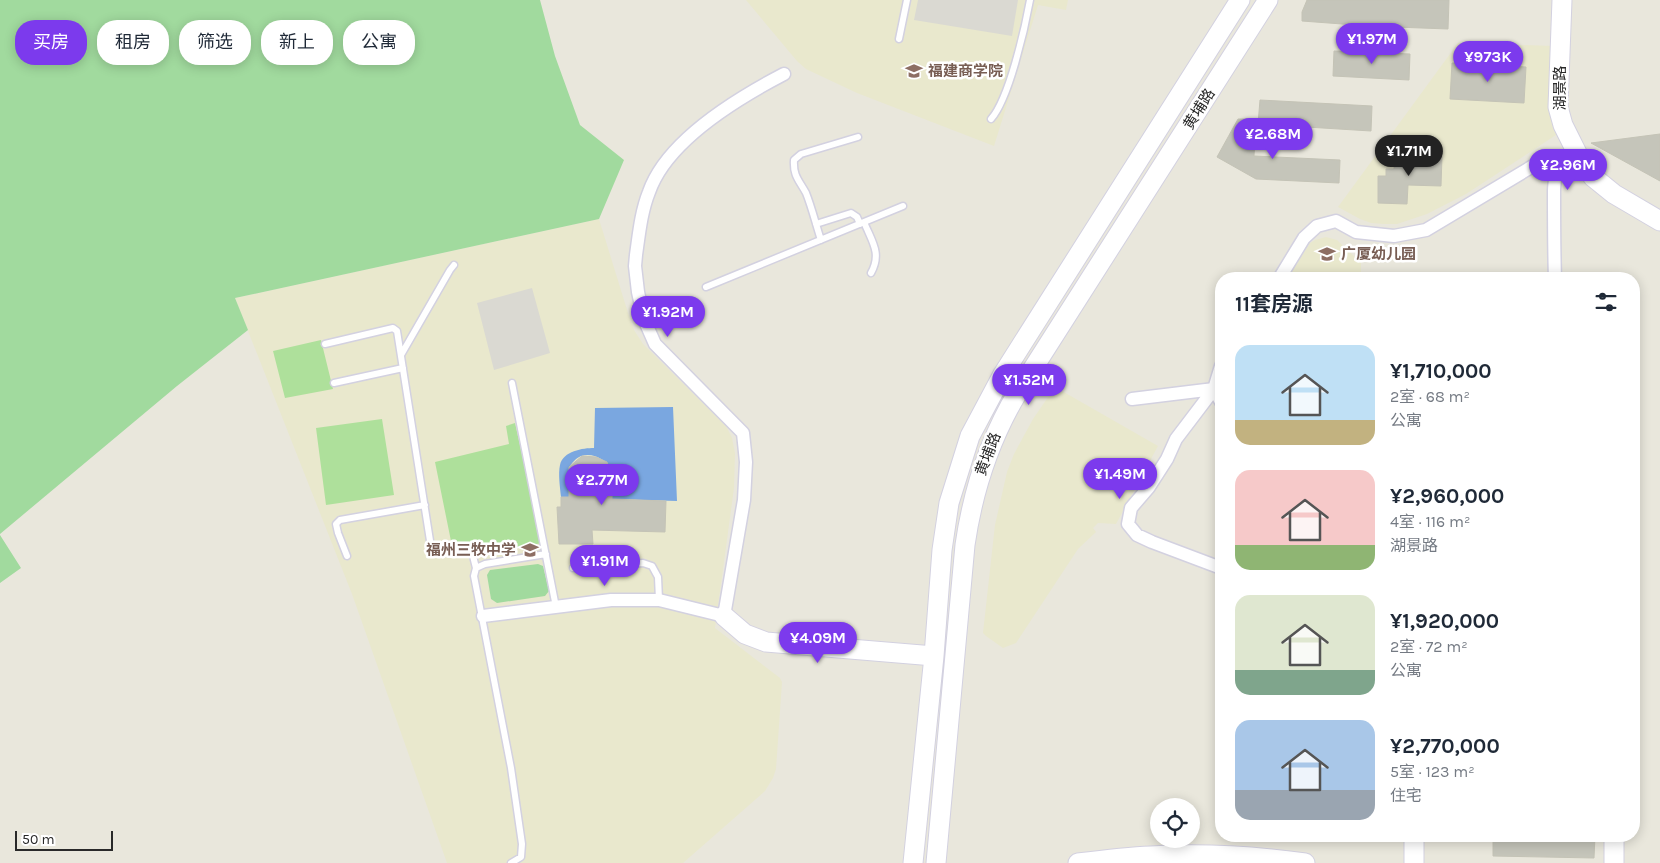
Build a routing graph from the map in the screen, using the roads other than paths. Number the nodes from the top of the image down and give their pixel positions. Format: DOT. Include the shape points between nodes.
graph roads {
  1 [pos="907,0"];
  2 [pos="1030,0"];
  3 [pos="1240,0"];
  4 [pos="1268,0"];
  5 [pos="1562,0"];
  6 [pos="899,39"];
  7 [pos="784,74"];
  8 [pos="991,118"];
  9 [pos="858,138"];
  10 [pos="903,206"];
  11 [pos="1660,221"];
  12 [pos="862,223"];
  13 [pos="816,224"];
  14 [pos="821,240"];
  15 [pos="454,265"];
  16 [pos="1283,272"];
  17 [pos="1555,272"];
  18 [pos="871,273"];
  19 [pos="706,287"];
  20 [pos="325,344"];
  21 [pos="401,355"];
  22 [pos="402,368"];
  23 [pos="334,383"];
  24 [pos="512,383"];
  25 [pos="1215,386"];
  26 [pos="1214,389"];
  27 [pos="1132,399"];
  28 [pos="425,505"];
  29 [pos="546,554"];
  30 [pos="347,556"];
  31 [pos="1215,566"];
  32 [pos="476,568"];
  33 [pos="573,568"];
  34 [pos="659,600"];
  35 [pos="556,606"];
  36 [pos="483,616"];
  37 [pos="724,616"];
  38 [pos="934,656"];
  39 [pos="1414,842"];
  40 [pos="1614,842"];
  41 [pos="511,863"];
  42 [pos="912,863"];
  43 [pos="936,863"];
  44 [pos="1078,863"];
  45 [pos="1305,863"];
  46 [pos="1414,863"];
  47 [pos="1614,863"];
  1 -- 6 [label="lane"];
  2 -- 8 [label="lane" via="1004,99"];
  3 -- 38 [label="main road, 黄埔路" via="1003,374 970,436 949,503"];
  4 -- 43 [label="main road, 黄埔路" via="1006,411 987,453 973,498 965,545"];
  5 -- 11 [label="main road, 湖景路" via="1558,107 1563,125 1593,177 1614,194"];
  7 -- 37 [label="street" via="718,113 667,161 648,192 635,266 644,319 655,344 743,433 746,462 744,492"];
  9 -- 13 [label="lane" via="802,154 794,160 794,170"];
  10 -- 12 [label="lane"];
  12 -- 13 [label="lane" via="851,213"];
  12 -- 14 [label="lane"];
  12 -- 18 [label="lane" via="877,252"];
  13 -- 14 [label="lane"];
  14 -- 19 [label="lane"];
  15 -- 21 [label="lane"];
  16 -- 17 [label="street" via="1304,238 1317,226 1336,221 1356,232 1394,236 1426,230 1548,157 1556,165"];
  20 -- 21 [label="lane" via="393,328 397,331"];
  21 -- 22 [label="lane"];
  22 -- 23 [label="lane"];
  22 -- 28 [label="lane"];
  24 -- 29 [label="lane"];
  25 -- 26 [label="street"];
  26 -- 27 [label="street"];
  26 -- 31 [label="street" via="1176,439 1167,459 1132,508 1128,524 1137,535"];
  28 -- 30 [label="lane" via="340,520 336,524"];
  28 -- 32 [label="lane" via="431,547 441,553 472,548"];
  29 -- 32 [label="lane"];
  29 -- 35 [label="lane"];
  32 -- 36 [label="lane" via="474,576"];
  33 -- 34 [label="lane" via="643,563 652,566 658,577"];
  34 -- 35 [label="street" via="611,600"];
  34 -- 37 [label="street"];
  35 -- 36 [label="street"];
  36 -- 41 [label="lane" via="522,844 521,856"];
  37 -- 38 [label="main road" via="745,634 766,642"];
  38 -- 42 [label="main road, 黄埔路"];
  39 -- 46 [label="main road"];
  40 -- 47 [label="main road"];
  44 -- 45 [label="main road" via="1179,854"];
}
